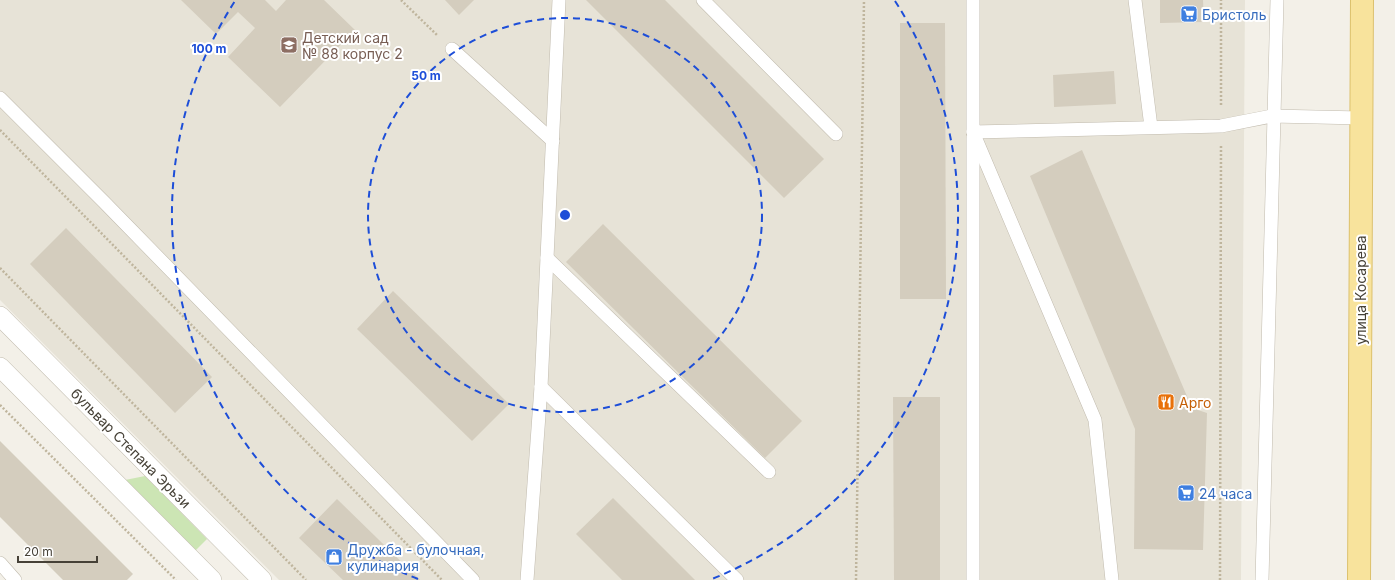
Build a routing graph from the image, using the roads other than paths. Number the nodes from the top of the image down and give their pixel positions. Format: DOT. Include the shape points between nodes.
graph roads {
  1 [pos="559,0"];
  2 [pos="703,0"];
  3 [pos="973,0"];
  4 [pos="1135,0"];
  5 [pos="1276,0"];
  6 [pos="1362,0"];
  7 [pos="452,49"];
  8 [pos="0,98"];
  9 [pos="1272,116"];
  10 [pos="1361,118"];
  11 [pos="1150,127"];
  12 [pos="972,132"];
  13 [pos="836,134"];
  14 [pos="553,141"];
  15 [pos="547,258"];
  16 [pos="0,316"];
  17 [pos="0,367"];
  18 [pos="541,387"];
  19 [pos="769,472"];
  20 [pos="0,563"];
  21 [pos="15,580"];
  22 [pos="212,580"];
  23 [pos="262,580"];
  24 [pos="473,580"];
  25 [pos="527,580"];
  26 [pos="737,580"];
  27 [pos="973,580"];
  28 [pos="1112,580"];
  29 [pos="1262,580"];
  30 [pos="1359,580"];
  1 -- 14 [label="lane"];
  2 -- 13 [label="lane"];
  3 -- 12 [label="lane"];
  4 -- 11 [label="lane"];
  5 -- 9 [label="lane"];
  6 -- 10 [label="main road, улица Косарева"];
  7 -- 14 [label="lane"];
  8 -- 24 [label="lane"];
  9 -- 10 [label="lane"];
  9 -- 11 [label="lane" via="1221,126"];
  9 -- 29 [label="lane"];
  10 -- 30 [label="main road, улица Косарева"];
  11 -- 12 [label="lane"];
  12 -- 27 [label="lane"];
  12 -- 28 [label="lane" via="1096,420"];
  14 -- 15 [label="lane"];
  15 -- 18 [label="lane"];
  15 -- 19 [label="lane"];
  16 -- 23 [label="street, бульвар Степана Эрьзи"];
  17 -- 22 [label="street"];
  18 -- 25 [label="lane"];
  18 -- 26 [label="lane"];
  20 -- 21 [label="lane"];
}
